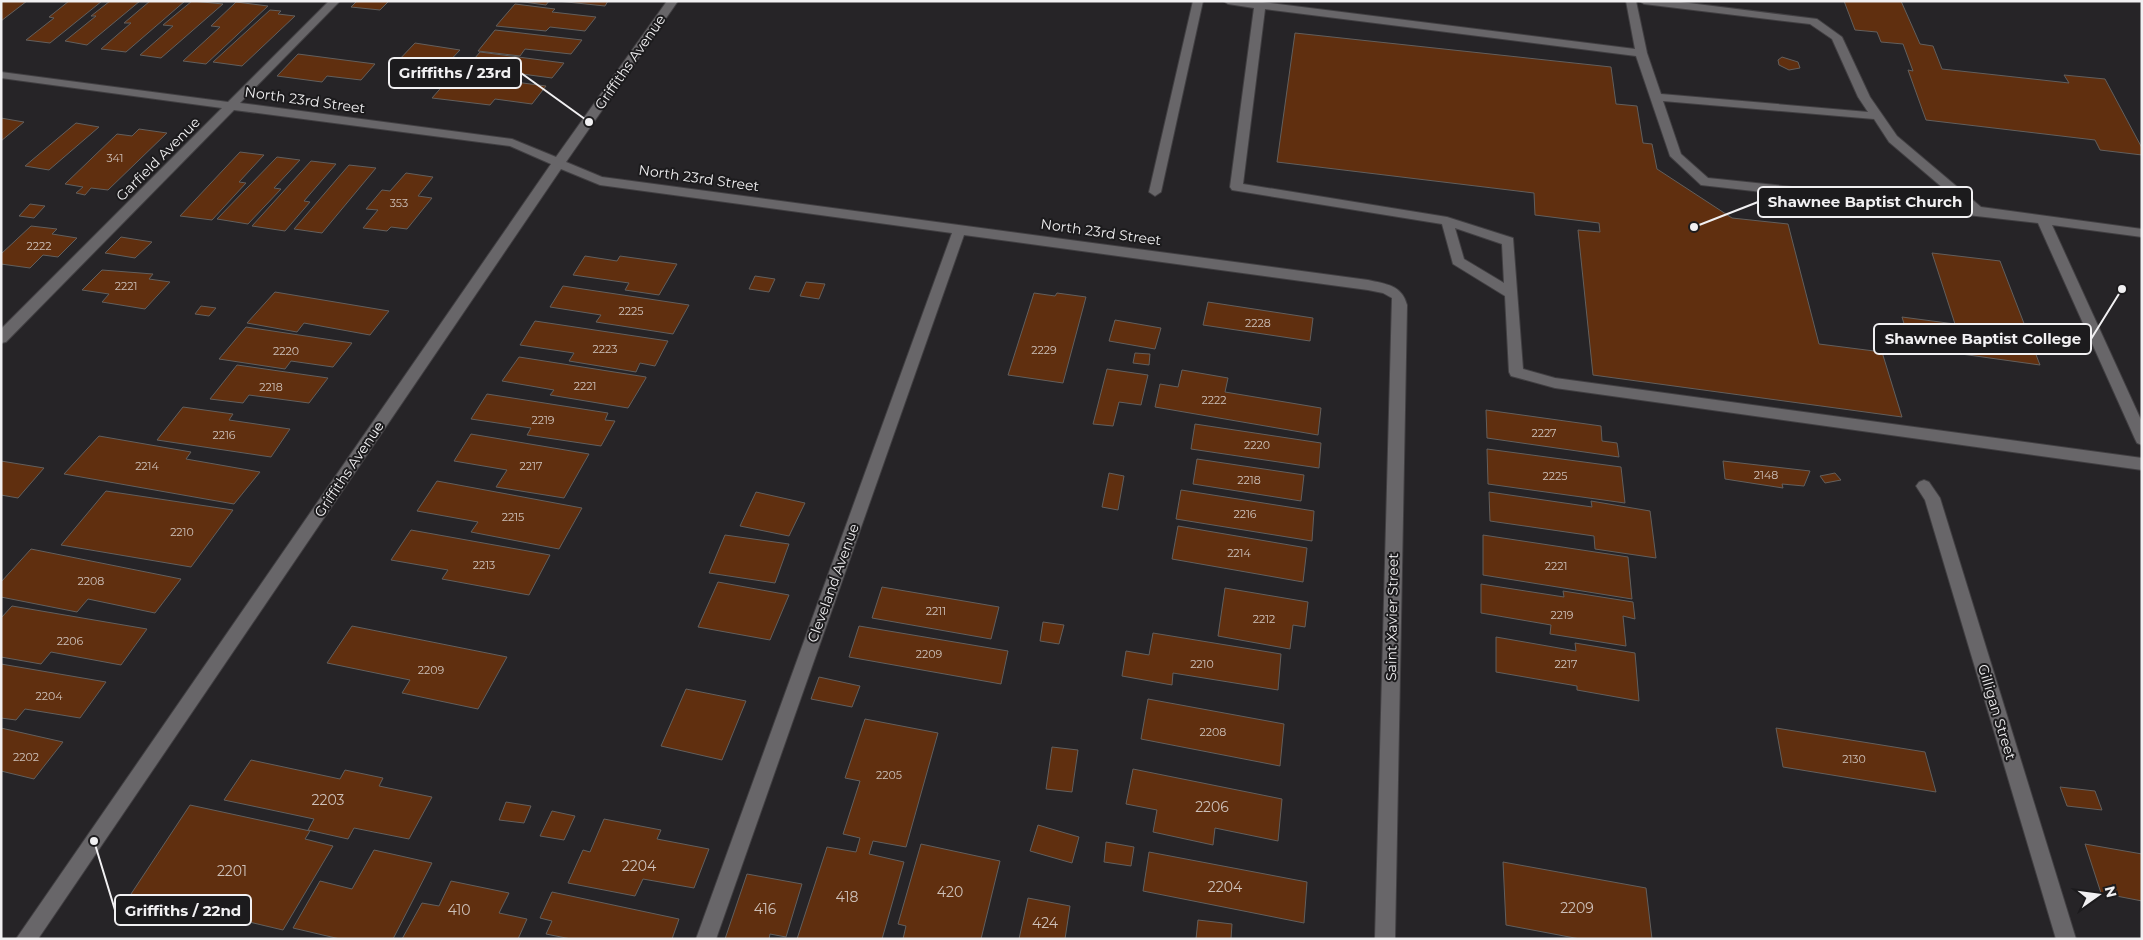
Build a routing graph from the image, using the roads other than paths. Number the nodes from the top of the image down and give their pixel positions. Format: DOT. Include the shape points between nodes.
graph roads {
  1 [pos="335,1"];
  2 [pos="673,1"];
  3 [pos="1198,1"];
  4 [pos="1228,1"];
  5 [pos="1631,1"];
  6 [pos="1644,1"];
  7 [pos="1260,6"];
  8 [pos="1641,53"];
  9 [pos="1,75"];
  10 [pos="1656,97"];
  11 [pos="233,105"];
  12 [pos="1877,116"];
  13 [pos="559,162"];
  14 [pos="1155,192"];
  15 [pos="1977,211"];
  16 [pos="2043,220"];
  17 [pos="1447,221"];
  18 [pos="960,228"];
  19 [pos="2141,235"];
  20 [pos="1511,294"];
  21 [pos="1398,296"];
  22 [pos="1,338"];
  23 [pos="2142,439"];
  24 [pos="2142,464"];
  25 [pos="1924,486"];
  26 [pos="26,939"];
  27 [pos="706,939"];
  28 [pos="1385,939"];
  29 [pos="2066,939"];
  1 -- 11 [label="street, Garfield Avenue"];
  2 -- 13 [label="street, Griffiths Avenue"];
  3 -- 14 [label="street"];
  4 -- 7 [label="street"];
  5 -- 8 [label="street"];
  6 -- 12 [label="street" via="1813,21 1837,37 1864,97"];
  7 -- 8 [label="street"];
  7 -- 17 [label="street" via="1236,187"];
  8 -- 10 [label="street"];
  9 -- 11 [label="street, North 23rd Street"];
  10 -- 12 [label="street"];
  10 -- 15 [label="street" via="1676,156 1705,182"];
  11 -- 13 [label="street, North 23rd Street" via="512,142"];
  11 -- 22 [label="street, Garfield Avenue"];
  12 -- 15 [label="street" via="1893,139"];
  13 -- 18 [label="street, North 23rd Street" via="600,180"];
  13 -- 26 [label="street, Griffiths Avenue"];
  15 -- 16 [label="street"];
  16 -- 19 [label="street"];
  16 -- 23 [label="street"];
  17 -- 20 [label="street" via="1458,261"];
  17 -- 20 [label="street" via="1508,241"];
  18 -- 21 [label="street, North 23rd Street" via="1368,285"];
  18 -- 27 [label="street, Cleveland Avenue"];
  20 -- 24 [label="street" via="1516,372 1555,383"];
  21 -- 28 [label="street, Saint Xavier Street"];
  25 -- 29 [label="street, Gilligan Street" via="1932,498"];
}
